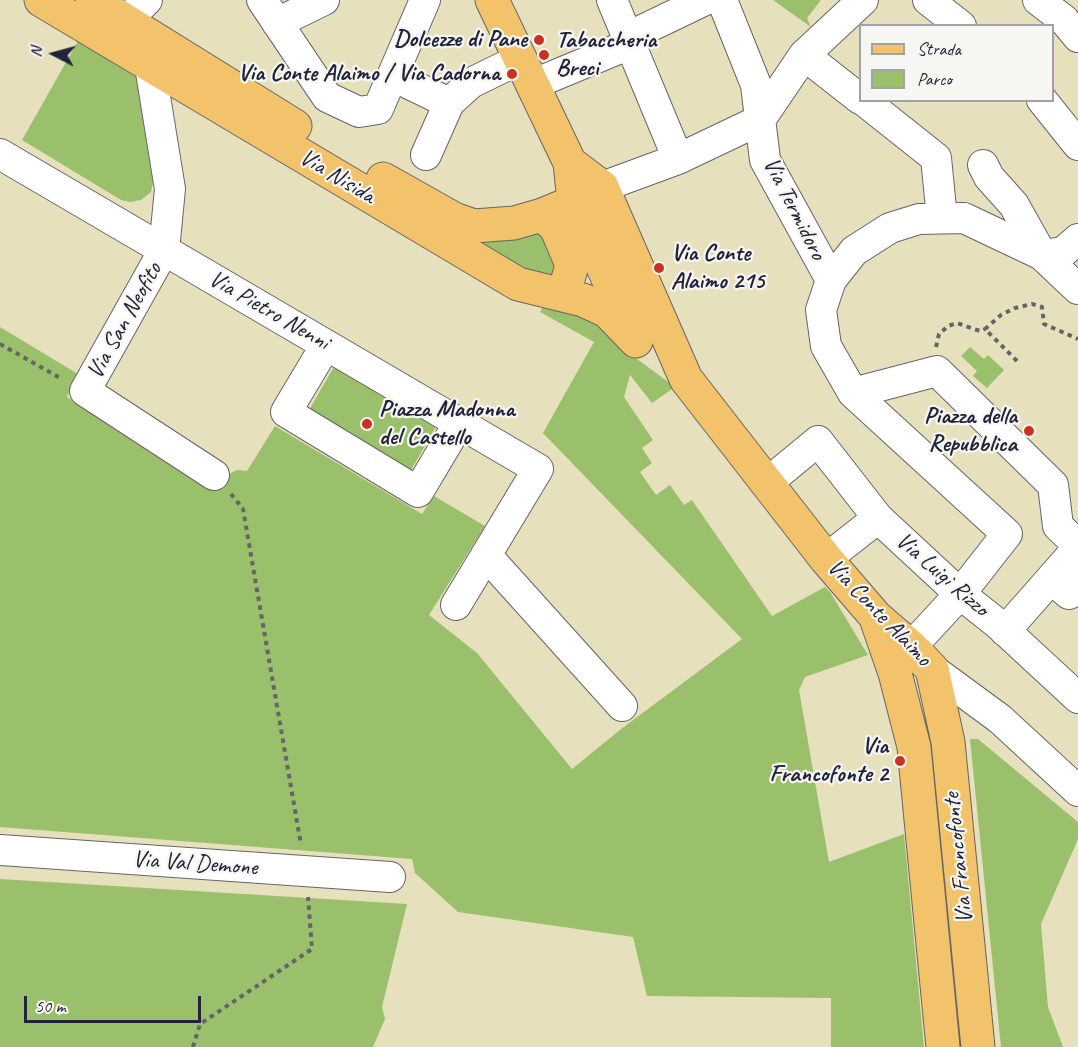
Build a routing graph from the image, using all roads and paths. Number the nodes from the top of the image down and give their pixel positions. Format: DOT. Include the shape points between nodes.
graph roads {
  1 [pos="41,0"];
  2 [pos="92,0"];
  3 [pos="324,0"];
  4 [pos="425,0"];
  5 [pos="492,0"];
  6 [pos="612,0"];
  7 [pos="705,0"];
  8 [pos="722,0"];
  9 [pos="863,0"];
  10 [pos="928,0"];
  11 [pos="1038,0"];
  12 [pos="135,7"];
  13 [pos="270,12"];
  14 [pos="958,24"];
  15 [pos="1078,37"];
  16 [pos="629,40"];
  17 [pos="804,55"];
  18 [pos="150,66"];
  19 [pos="527,72"];
  20 [pos="393,76"];
  21 [pos="859,98"];
  22 [pos="865,102"];
  23 [pos="1044,102"];
  24 [pos="449,103"];
  25 [pos="760,120"];
  26 [pos="1078,145"];
  27 [pos="0,154"];
  28 [pos="426,155"];
  29 [pos="678,159"];
  30 [pos="983,165"];
  31 [pos="588,195"];
  32 [pos="542,215"];
  33 [pos="942,218"];
  34 [pos="1078,239"];
  35 [pos="164,250"];
  36 [pos="1042,255"];
  37 [pos="617,261"];
  38 [pos="831,280"];
  39 [pos="555,287"];
  40 [pos="1078,290"];
  41 [pos="985,329"];
  42 [pos="1078,339"];
  43 [pos="636,341"];
  44 [pos="0,344"];
  45 [pos="326,345"];
  46 [pos="1017,361"];
  47 [pos="937,371"];
  48 [pos="686,379"];
  49 [pos="85,391"];
  50 [pos="853,393"];
  51 [pos="459,423"];
  52 [pos="214,475"];
  53 [pos="767,483"];
  54 [pos="878,518"];
  55 [pos="1078,546"];
  56 [pos="486,555"];
  57 [pos="826,559"];
  58 [pos="1065,580"];
  59 [pos="960,594"];
  60 [pos="456,605"];
  61 [pos="1005,631"];
  62 [pos="913,663"];
  63 [pos="1078,698"];
  64 [pos="622,706"];
  65 [pos="1078,791"];
  66 [pos="0,850"];
  67 [pos="306,872"];
  68 [pos="390,877"];
  69 [pos="193,1047"];
  70 [pos="943,1047"];
  71 [pos="978,1047"];
  1 -- 18 [label="main road, Via Nisida"];
  2 -- 12 [label="main road, Via Nisida"];
  3 -- 13 [label="street"];
  4 -- 20 [label="street"];
  5 -- 19 [label="main road"];
  6 -- 16 [label="street"];
  7 -- 16 [label="street"];
  8 -- 25 [label="street, Via Termidoro" via="756,85"];
  9 -- 17 [label="street"];
  10 -- 14 [label="street"];
  11 -- 15 [label="street"];
  12 -- 32 [label="main road, Via Nisida" via="338,154 454,219 474,226 514,223"];
  13 -- 20 [label="street" via="327,97 359,112 378,109"];
  16 -- 19 [label="street"];
  16 -- 29 [label="street"];
  17 -- 21 [label="street"];
  17 -- 25 [label="street"];
  18 -- 35 [label="street" via="170,189"];
  18 -- 39 [label="main road, Via Nisida" via="518,284"];
  19 -- 24 [label="street" via="471,83"];
  19 -- 31 [label="main road"];
  20 -- 24 [label="street"];
  22 -- 33 [label="street" via="936,158"];
  23 -- 26 [label="street"];
  24 -- 28 [label="street"];
  25 -- 29 [label="street"];
  25 -- 38 [label="street, Via Termidoro" via="765,160"];
  27 -- 35 [label="street, Via Pietro Nenni"];
  29 -- 31 [label="street"];
  30 -- 36 [label="street" via="1014,205"];
  31 -- 32 [label="main road, Via Nisida"];
  31 -- 37 [label="main road"];
  32 -- 39 [label="main road" via="556,227 572,265"];
  33 -- 36 [label="street" via="964,218"];
  33 -- 38 [label="street" via="919,219 890,228 854,251"];
  34 -- 36 [label="street" via="1063,252"];
  35 -- 45 [label="street, Via Pietro Nenni"];
  35 -- 49 [label="street, Via San Neofito"];
  36 -- 40 [label="street"];
  37 -- 39 [label="main road"];
  37 -- 43 [label="main road"];
  37 -- 48 [label="main road"];
  38 -- 50 [label="street" via="821,310 826,346"];
  39 -- 43 [label="main road, Via Nisida" via="607,311"];
  41 -- 42 [label="path" via="1001,315 1032,304 1042,307 1044,324"];
  41 -- 46 [label="path"];
  41 -- 47 [label="path" via="980,331 957,323 948,326 939,334"];
  43 -- 48 [label="main road, Via Nisida"];
  44 -- 49 [label="path"];
  45 -- 51 [label="street, Via Pietro Nenni"];
  45 -- 51 [label="street" via="286,412 418,492"];
  47 -- 50 [label="street"];
  47 -- 55 [label="street" via="1053,485 1058,526"];
  48 -- 53 [label="main road, Via Conte Alaimo"];
  49 -- 52 [label="street"];
  50 -- 59 [label="street" via="1007,534"];
  51 -- 56 [label="street, Via Pietro Nenni" via="538,469"];
  52 -- 67 [label="path" via="243,508"];
  53 -- 54 [label="street, Via Luigi Rizzo" via="818,441"];
  53 -- 57 [label="main road, Via Conte Alaimo"];
  54 -- 57 [label="street"];
  54 -- 59 [label="street, Via Luigi Rizzo"];
  55 -- 58 [label="street"];
  56 -- 60 [label="street"];
  56 -- 64 [label="street"];
  57 -- 62 [label="main road, Via Conte Alaimo"];
  58 -- 61 [label="street"];
  59 -- 61 [label="street, Via Luigi Rizzo"];
  59 -- 62 [label="street"];
  61 -- 63 [label="street, Via Luigi Rizzo"];
  62 -- 65 [label="street, Via Conte Alaimo" via="1000,719"];
  62 -- 70 [label="main road, Via Francofonte" via="914,747"];
  62 -- 71 [label="main road, Via Francofonte" via="948,742"];
  66 -- 67 [label="street, Via Val Demone"];
  67 -- 68 [label="street, Via Val Demone"];
  67 -- 69 [label="path" via="312,950 200,1024"];
}
